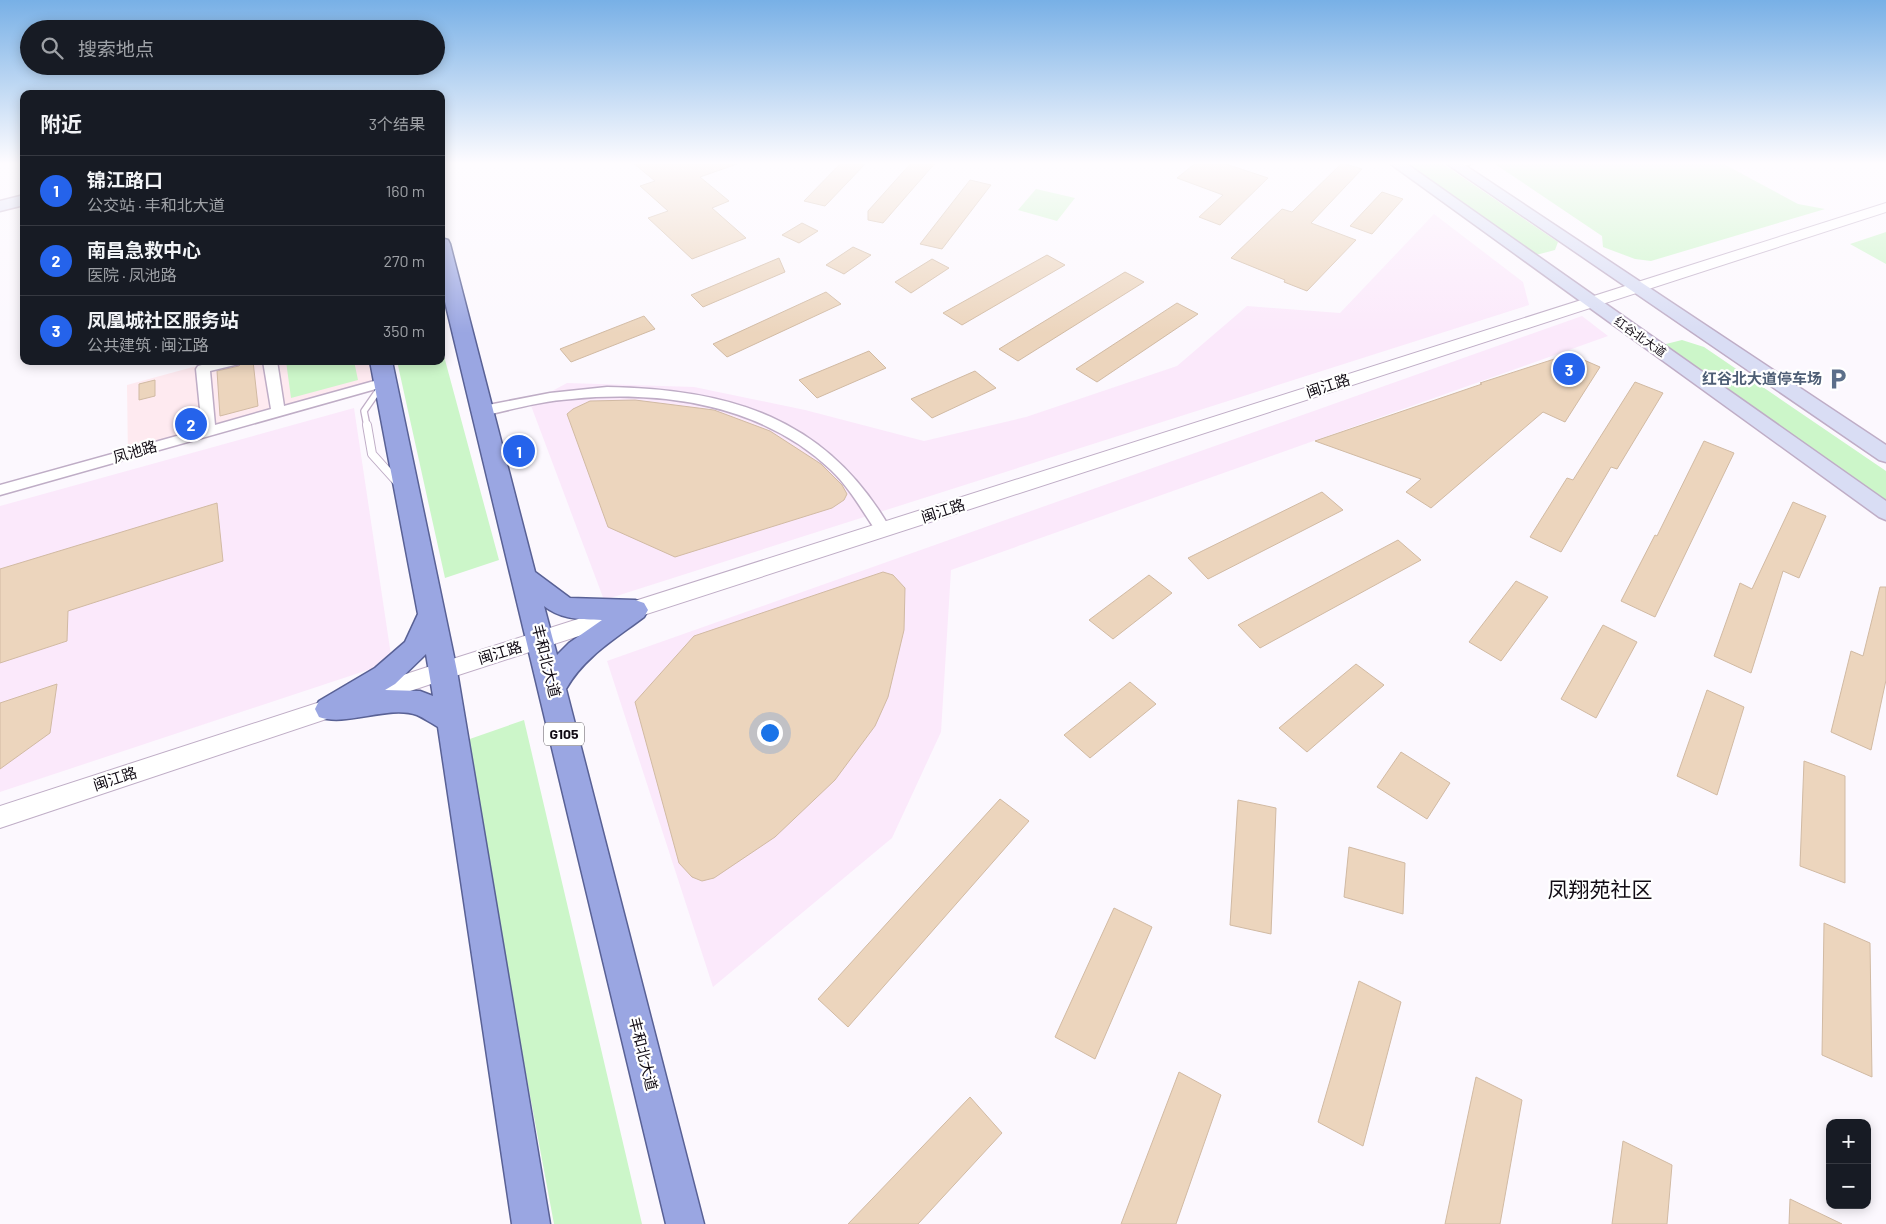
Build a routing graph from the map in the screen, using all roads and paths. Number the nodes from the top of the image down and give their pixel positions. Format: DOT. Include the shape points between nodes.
graph roads {
  1 [pos="1475,219"];
  2 [pos="1539,219"];
  3 [pos="1848,219"];
  4 [pos="445,260"];
  5 [pos="1636,287"];
  6 [pos="1590,302"];
  7 [pos="218,365"];
  8 [pos="271,365"];
  9 [pos="383,371"];
  10 [pos="278,411"];
  11 [pos="483,411"];
  12 [pos="209,431"];
  13 [pos="1886,455"];
  14 [pos="0,490"];
  15 [pos="1886,512"];
  16 [pos="883,530"];
  17 [pos="525,578"];
  18 [pos="635,610"];
  19 [pos="432,613"];
  20 [pos="541,641"];
  21 [pos="443,671"];
  22 [pos="552,687"];
  23 [pos="329,709"];
  24 [pos="451,720"];
  25 [pos="0,817"];
  26 [pos="531,1224"];
  27 [pos="685,1224"];
  1 -- 6 [label="main road, 红谷北大道"];
  2 -- 5 [label="main road"];
  3 -- 5 [label="street, 闽江路"];
  4 -- 11 [label="highway, 丰和北大道 / G105"];
  5 -- 6 [label="street, 闽江路"];
  5 -- 13 [label="main road"];
  6 -- 15 [label="main road, 红谷北大道"];
  6 -- 16 [label="street, 闽江路"];
  7 -- 12 [label="street" via="203,369"];
  8 -- 10 [label="street"];
  9 -- 10 [label="street, 凤池路"];
  9 -- 19 [label="highway"];
  10 -- 12 [label="street, 凤池路"];
  11 -- 16 [label="street" via="571,394 617,391 664,393 704,400 786,429 813,447 836,466"];
  11 -- 17 [label="highway, 丰和北大道 / G105"];
  12 -- 14 [label="street, 凤池路"];
  16 -- 18 [label="street, 闽江路"];
  17 -- 18 [label="highway" via="564,607"];
  17 -- 20 [label="highway, 丰和北大道 / G105"];
  18 -- 20 [label="street, 闽江路"];
  18 -- 22 [label="highway" via="579,651 566,664"];
  19 -- 21 [label="highway"];
  19 -- 23 [label="highway" via="415,649 385,676"];
  20 -- 21 [label="street, 闽江路"];
  20 -- 22 [label="highway, 丰和北大道 / G105"];
  21 -- 23 [label="street, 闽江路"];
  21 -- 24 [label="highway"];
  22 -- 27 [label="highway, 丰和北大道 / G105"];
  23 -- 24 [label="highway" via="390,701 420,703"];
  23 -- 25 [label="street, 闽江路"];
  24 -- 26 [label="highway"];
}
